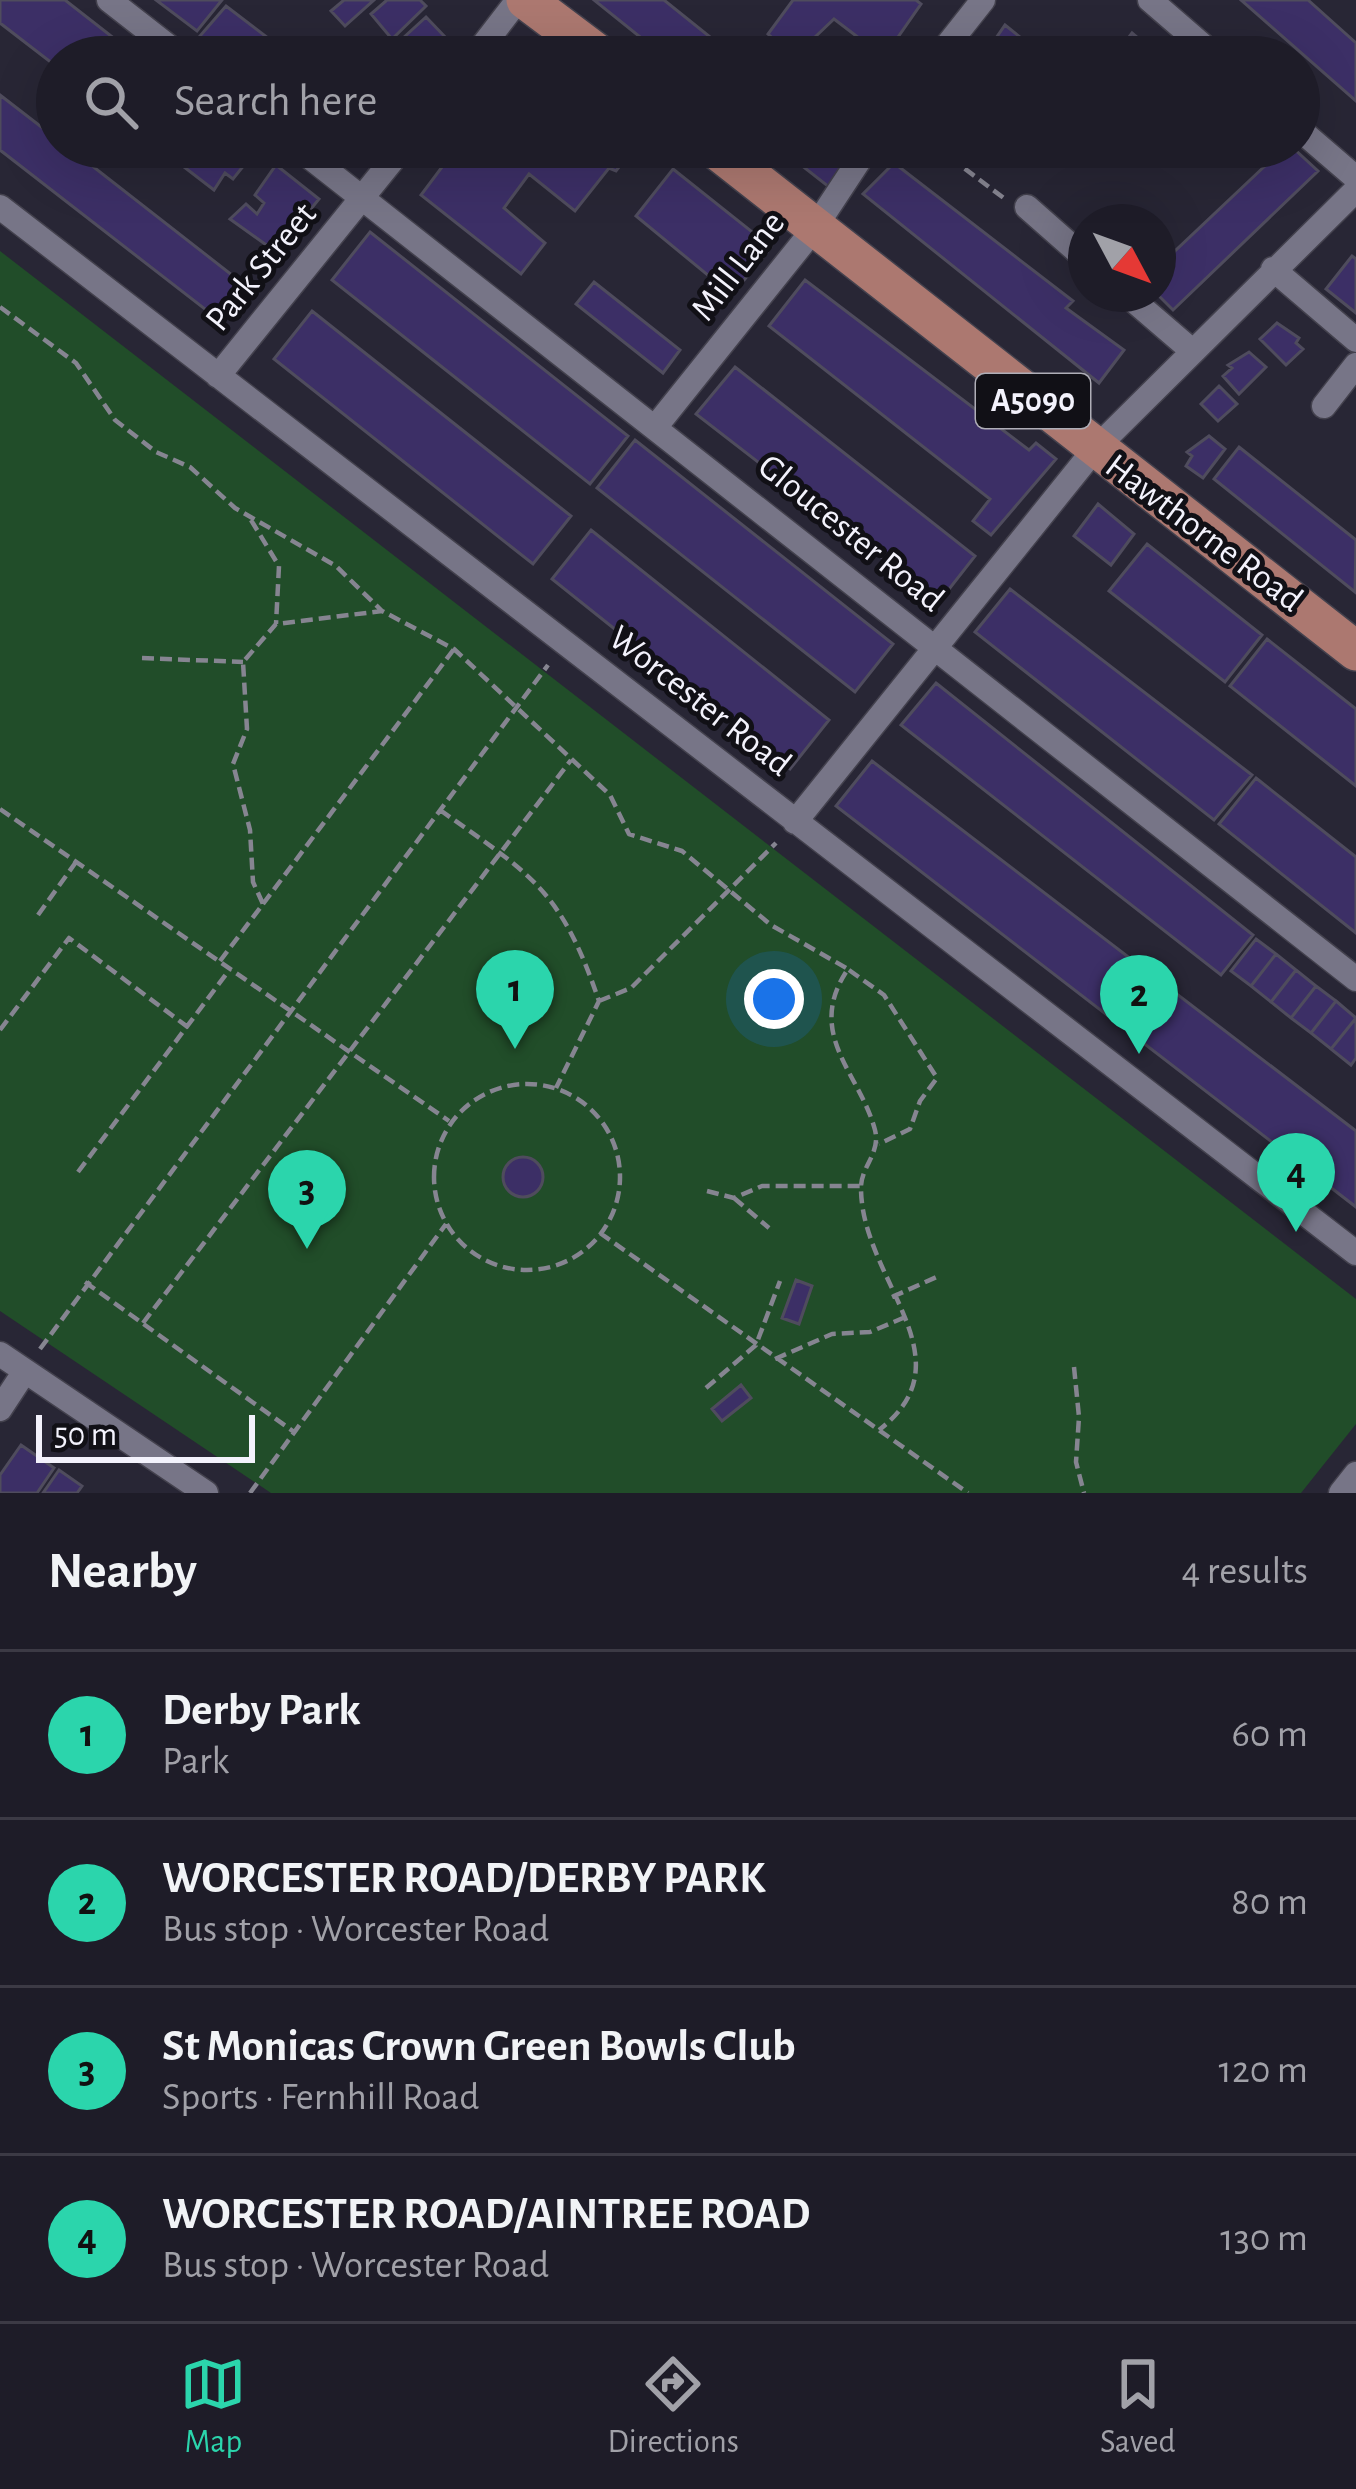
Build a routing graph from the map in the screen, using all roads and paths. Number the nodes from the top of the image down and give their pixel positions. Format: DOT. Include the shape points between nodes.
graph roads {
  1 [pos="109,0"];
  2 [pos="522,0"];
  3 [pos="983,0"];
  4 [pos="1150,0"];
  5 [pos="155,36"];
  6 [pos="492,36"];
  7 [pos="573,36"];
  8 [pos="955,36"];
  9 [pos="1192,36"];
  10 [pos="1320,147"];
  11 [pos="324,168"];
  12 [pos="387,168"];
  13 [pos="739,168"];
  14 [pos="854,168"];
  15 [pos="963,168"];
  16 [pos="1356,178"];
  17 [pos="1356,190"];
  18 [pos="363,199"];
  19 [pos="0,207"];
  20 [pos="1027,207"];
  21 [pos="814,229"];
  22 [pos="1068,243"];
  23 [pos="1273,269"];
  24 [pos="0,308"];
  25 [pos="1147,312"];
  26 [pos="1356,340"];
  27 [pos="1190,349"];
  28 [pos="1356,365"];
  29 [pos="218,376"];
  30 [pos="1324,406"];
  31 [pos="658,425"];
  32 [pos="1094,450"];
  33 [pos="248,515"];
  34 [pos="382,611"];
  35 [pos="276,625"];
  36 [pos="567,642"];
  37 [pos="934,645"];
  38 [pos="454,649"];
  39 [pos="1356,651"];
  40 [pos="142,658"];
  41 [pos="243,662"];
  42 [pos="514,709"];
  43 [pos="571,760"];
  44 [pos="0,809"];
  45 [pos="439,809"];
  46 [pos="795,822"];
  47 [pos="500,853"];
  48 [pos="76,862"];
  49 [pos="730,895"];
  50 [pos="262,904"];
  51 [pos="38,915"];
  52 [pos="220,961"];
  53 [pos="230,969"];
  54 [pos="848,970"];
  55 [pos="1356,980"];
  56 [pos="599,1001"];
  57 [pos="290,1010"];
  58 [pos="189,1028"];
  59 [pos="0,1030"];
  60 [pos="348,1053"];
  61 [pos="556,1088"];
  62 [pos="451,1123"];
  63 [pos="879,1144"];
  64 [pos="78,1172"];
  65 [pos="860,1186"];
  66 [pos="707,1191"];
  67 [pos="734,1198"];
  68 [pos="446,1223"];
  69 [pos="769,1228"];
  70 [pos="601,1233"];
  71 [pos="1356,1253"];
  72 [pos="941,1275"];
  73 [pos="780,1281"];
  74 [pos="85,1282"];
  75 [pos="892,1297"];
  76 [pos="903,1318"];
  77 [pos="143,1323"];
  78 [pos="756,1346"];
  79 [pos="0,1354"];
  80 [pos="775,1359"];
  81 [pos="1074,1367"];
  82 [pos="25,1371"];
  83 [pos="706,1388"];
  84 [pos="0,1408"];
  85 [pos="879,1430"];
  86 [pos="294,1432"];
  87 [pos="1356,1474"];
  88 [pos="206,1493"];
  89 [pos="250,1493"];
  90 [pos="968,1493"];
  91 [pos="1084,1493"];
  92 [pos="1341,1493"];
  1 -- 5 [label="street"];
  2 -- 6 [label="street"];
  2 -- 7 [label="main road"];
  3 -- 8 [label="street"];
  4 -- 9 [label="street"];
  10 -- 16 [label="street"];
  11 -- 18 [label="street, Gloucester Road"];
  12 -- 18 [label="street, Park Street"];
  13 -- 21 [label="main road, Hawthorne Road / A5090"];
  14 -- 21 [label="street, Mill Lane"];
  15 -- 20 [label="path"];
  17 -- 23 [label="street"];
  18 -- 29 [label="street, Park Street"];
  18 -- 31 [label="street, Gloucester Road"];
  19 -- 29 [label="street, Worcester Road"];
  20 -- 22 [label="street"];
  21 -- 31 [label="street, Mill Lane"];
  21 -- 32 [label="main road, Hawthorne Road / A5090"];
  23 -- 26 [label="street"];
  23 -- 27 [label="street"];
  24 -- 33 [label="path" via="76,363 115,420"];
  25 -- 27 [label="street"];
  27 -- 32 [label="street"];
  28 -- 30 [label="street"];
  29 -- 36 [label="street, Worcester Road"];
  31 -- 37 [label="street, Gloucester Road"];
  32 -- 37 [label="street"];
  32 -- 39 [label="main road, Hawthorne Road / A5090"];
  33 -- 34 [label="path" via="336,566"];
  33 -- 35 [label="path" via="279,566"];
  34 -- 35 [label="path"];
  34 -- 38 [label="path"];
  35 -- 41 [label="path"];
  36 -- 42 [label="path"];
  36 -- 46 [label="street, Worcester Road"];
  37 -- 46 [label="street"];
  37 -- 55 [label="street, Gloucester Road"];
  38 -- 42 [label="path"];
  38 -- 50 [label="path"];
  40 -- 41 [label="path"];
  41 -- 50 [label="path" via="247,729 233,764"];
  42 -- 43 [label="path"];
  42 -- 45 [label="path"];
  43 -- 47 [label="path"];
  43 -- 49 [label="path" via="610,795 629,834 682,851"];
  44 -- 48 [label="path"];
  45 -- 47 [label="path"];
  45 -- 57 [label="path"];
  46 -- 49 [label="path"];
  46 -- 71 [label="street, Worcester Road"];
  47 -- 56 [label="path" via="550,894"];
  47 -- 60 [label="path"];
  48 -- 51 [label="path"];
  48 -- 52 [label="path"];
  49 -- 54 [label="path"];
  49 -- 56 [label="path" via="631,988"];
  50 -- 52 [label="path"];
  52 -- 53 [label="path"];
  53 -- 57 [label="path"];
  53 -- 58 [label="path"];
  54 -- 63 [label="path" via="836,987 837,1060 868,1103"];
  54 -- 63 [label="path" via="884,995 937,1078 910,1129"];
  56 -- 61 [label="path"];
  57 -- 60 [label="path"];
  57 -- 74 [label="path"];
  58 -- 59 [label="path" via="69,938"];
  58 -- 64 [label="path"];
  60 -- 62 [label="path"];
  60 -- 77 [label="path"];
  61 -- 62 [label="path" via="487,1092"];
  61 -- 70 [label="path" via="603,1123 616,1149 617,1193"];
  62 -- 68 [label="path" via="434,1173"];
  63 -- 65 [label="path"];
  65 -- 67 [label="path" via="762,1186"];
  65 -- 75 [label="path"];
  66 -- 67 [label="path"];
  67 -- 69 [label="path"];
  68 -- 70 [label="path" via="465,1247 520,1270 551,1267"];
  68 -- 86 [label="path"];
  70 -- 78 [label="path"];
  72 -- 75 [label="path"];
  73 -- 78 [label="path"];
  74 -- 77 [label="path"];
  74 -- 82 [label="path"];
  75 -- 76 [label="path"];
  76 -- 80 [label="path" via="870,1332 832,1334"];
  76 -- 85 [label="path" via="917,1345 918,1383"];
  77 -- 86 [label="path"];
  78 -- 80 [label="path"];
  78 -- 83 [label="path"];
  79 -- 82 [label="street"];
  80 -- 85 [label="path"];
  81 -- 91 [label="path"];
  82 -- 84 [label="street"];
  82 -- 88 [label="street"];
  85 -- 90 [label="path"];
  86 -- 89 [label="path"];
  87 -- 92 [label="street"];
}
